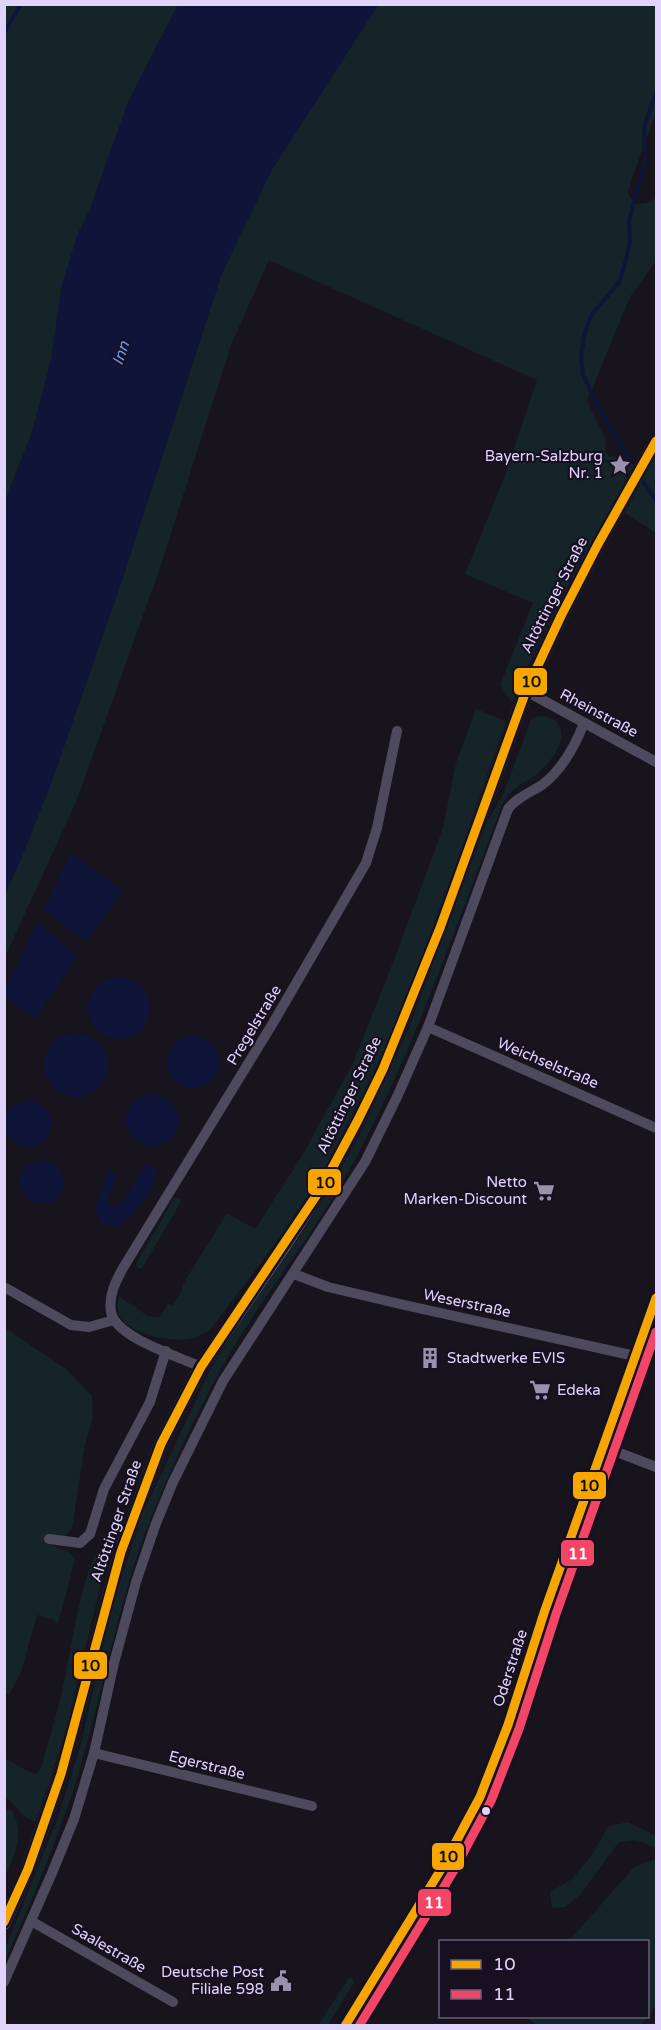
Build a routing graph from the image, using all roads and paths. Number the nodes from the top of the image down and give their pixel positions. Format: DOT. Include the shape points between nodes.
graph roads {
  1 [pos="657,441"];
  2 [pos="526,691"];
  3 [pos="584,723"];
  4 [pos="397,731"];
  5 [pos="657,762"];
  6 [pos="428,1027"];
  7 [pos="657,1128"];
  8 [pos="294,1274"];
  9 [pos="4,1287"];
  10 [pos="657,1298"];
  11 [pos="114,1320"];
  12 [pos="166,1351"];
  13 [pos="635,1356"];
  14 [pos="201,1366"];
  15 [pos="604,1447"];
  16 [pos="657,1467"];
  17 [pos="49,1539"];
  18 [pos="94,1753"];
  19 [pos="312,1806"];
  20 [pos="31,1921"];
  21 [pos="4,1923"];
  22 [pos="4,1982"];
  23 [pos="173,2002"];
  24 [pos="345,2025"];
  1 -- 2 [label="main road, Altöttinger Straße" via="556,625"];
  2 -- 3 [label="street, Rheinstraße"];
  2 -- 14 [label="main road, Altöttinger Straße" via="440,928 383,1069 322,1187"];
  3 -- 5 [label="street, Rheinstraße"];
  3 -- 6 [label="street" via="570,752 550,778 508,810"];
  4 -- 11 [label="street, Pregelstraße" via="366,863 123,1268 111,1298"];
  6 -- 7 [label="street, Weichselstraße"];
  6 -- 8 [label="street" via="365,1162"];
  8 -- 13 [label="street, Weserstraße" via="328,1287"];
  8 -- 18 [label="street" via="223,1381 155,1526 114,1663"];
  9 -- 11 [label="street" via="71,1325 89,1328"];
  10 -- 13 [label="street, Oderstraße"];
  11 -- 12 [label="street" via="122,1330"];
  12 -- 14 [label="street"];
  12 -- 17 [label="street" via="150,1402 104,1489 90,1534 80,1543"];
  13 -- 15 [label="street, Oderstraße"];
  14 -- 21 [label="main road, Altöttinger Straße" via="161,1444 132,1519 61,1774 28,1869"];
  15 -- 16 [label="street"];
  15 -- 24 [label="street, Oderstraße" via="480,1797 443,1866"];
  18 -- 19 [label="street, Egerstraße"];
  18 -- 20 [label="street" via="74,1820"];
  20 -- 22 [label="street"];
  20 -- 23 [label="street, Saalestraße"];
}
